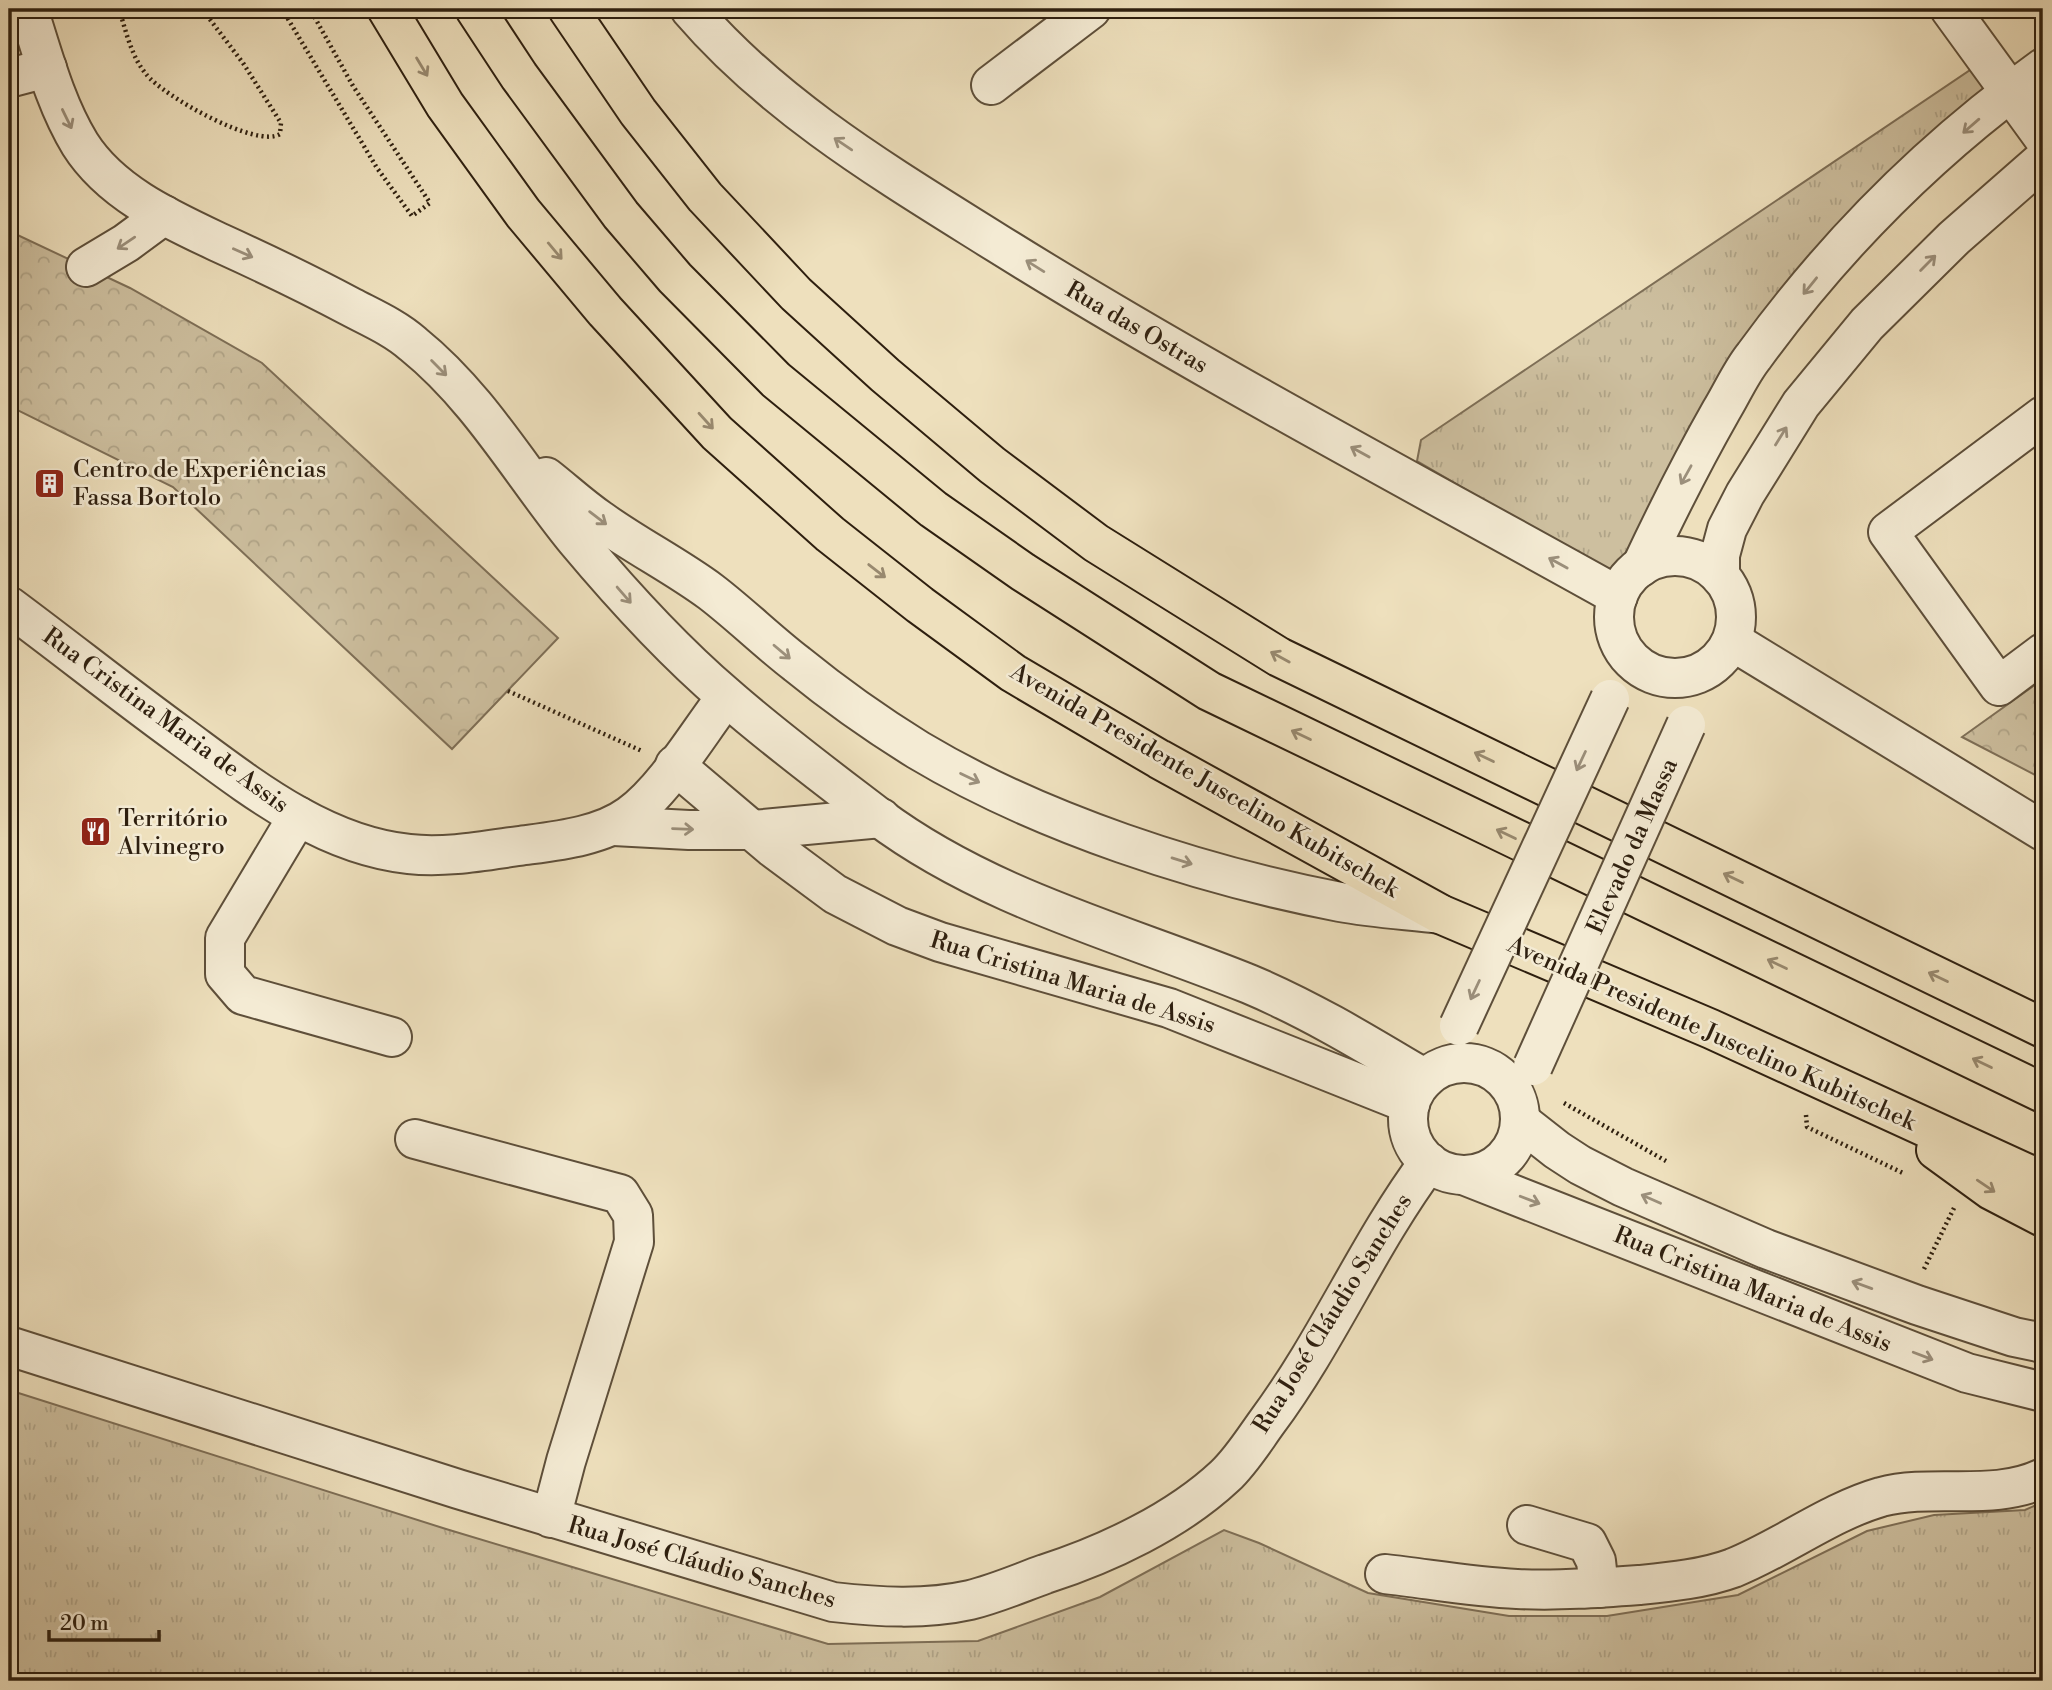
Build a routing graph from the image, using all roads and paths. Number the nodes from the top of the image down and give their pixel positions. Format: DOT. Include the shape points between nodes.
graph roads {
  1 [pos="28,9"];
  2 [pos="119,9"];
  3 [pos="202,9"];
  4 [pos="282,9"];
  5 [pos="310,9"];
  6 [pos="387,9"];
  7 [pos="475,9"];
  8 [pos="568,9"];
  9 [pos="690,9"];
  10 [pos="1091,9"];
  11 [pos="1950,9"];
  12 [pos="47,68"];
  13 [pos="2043,68"];
  14 [pos="9,78"];
  15 [pos="991,85"];
  16 [pos="2010,92"];
  17 [pos="2043,137"];
  18 [pos="2043,160"];
  19 [pos="164,215"];
  20 [pos="86,267"];
  21 [pos="2043,416"];
  22 [pos="506,445"];
  23 [pos="1720,576"];
  24 [pos="1630,581"];
  25 [pos="9,606"];
  26 [pos="2043,653"];
  27 [pos="1722,654"];
  28 [pos="1629,657"];
  29 [pos="508,691"];
  30 [pos="726,696"];
  31 [pos="675,765"];
  32 [pos="299,816"];
  33 [pos="881,818"];
  34 [pos="614,826"];
  35 [pos="753,830"];
  36 [pos="2043,831"];
  37 [pos="1440,914"];
  38 [pos="2043,1028"];
  39 [pos="391,1037"];
  40 [pos="1424,1085"];
  41 [pos="2043,1093"];
  42 [pos="1872,1103"];
  43 [pos="1519,1112"];
  44 [pos="415,1139"];
  45 [pos="1429,1162"];
  46 [pos="1466,1176"];
  47 [pos="2043,1181"];
  48 [pos="1958,1200"];
  49 [pos="2043,1217"];
  50 [pos="1920,1276"];
  51 [pos="2043,1343"];
  52 [pos="9,1346"];
  53 [pos="2043,1392"];
  54 [pos="2043,1478"];
  55 [pos="551,1518"];
  56 [pos="1527,1525"];
  57 [pos="1385,1574"];
  58 [pos="1599,1588"];
  1 -- 12 [label="street"];
  2 -- 3 [label="path" via="136,60 158,88 215,120 274,138 280,134 281,123"];
  4 -- 5 [label="path" via="377,168 412,216 430,203"];
  6 -- 37 [label="main road, Avenida Presidente Juscelino Kubitschek, one-way" via="453,116 523,212 605,311 717,433 830,534 1013,673 1158,759"];
  41 -- 7 [label="main road, one-way" via="1209,691 966,533 776,380 675,278 621,215"];
  38 -- 8 [label="main road, one-way" via="1279,657 1096,543 992,465 796,294 705,197 638,112"];
  24 -- 9 [label="street, Rua das Ostras, one-way" via="1147,335 815,125 765,86"];
  10 -- 15 [label="street"];
  11 -- 16 [label="street"];
  12 -- 14 [label="street"];
  12 -- 19 [label="street, one-way" via="82,148 116,185"];
  13 -- 16 [label="street"];
  16 -- 17 [label="street"];
  16 -- 24 [label="street, one-way" via="1907,181 1842,246 1752,357"];
  23 -- 18 [label="street, one-way" via="1727,529 1801,404 1867,324 1954,238"];
  19 -- 20 [label="street, one-way"];
  19 -- 22 [label="street, one-way" via="283,271 412,342"];
  21 -- 26 [label="street" via="1888,532 1999,686"];
  22 -- 30 [label="street, one-way" via="602,570"];
  22 -- 37 [label="street, one-way" via="600,520 714,595 862,713 962,775 1073,824 1196,866 1343,903"];
  23 -- 24 [label="street" via="1690,558 1658,559"];
  23 -- 27 [label="street" via="1729,588 1736,618"];
  24 -- 28 [label="street" via="1615,615 1616,631"];
  25 -- 32 [label="street, Rua Cristina Maria de Assis" via="255,791"];
  27 -- 28 [label="street" via="1699,674 1684,678 1648,672"];
  27 -- 36 [label="street"];
  27 -- 43 [label="street, Elevado da Massa, bridge" via="1533,1066"];
  28 -- 40 [label="street, one-way, bridge" via="1459,1026"];
  29 -- 31 [label="path"];
  30 -- 31 [label="street, Rua Cristina Maria de Assis"];
  30 -- 33 [label="street, Rua Cristina Maria de Assis"];
  31 -- 34 [label="street, Rua Cristina Maria de Assis" via="645,802"];
  31 -- 35 [label="street, Rua Cristina Maria de Assis"];
  32 -- 34 [label="street, Rua Cristina Maria de Assis" via="335,834 408,854 486,851"];
  32 -- 39 [label="street" via="225,938 225,974 243,995"];
  33 -- 35 [label="street, Rua Cristina Maria de Assis"];
  33 -- 40 [label="street, Rua Cristina Maria de Assis" via="995,886 1304,1009"];
  34 -- 35 [label="street, Rua Cristina Maria de Assis, one-way"];
  35 -- 40 [label="street, Rua Cristina Maria de Assis" via="835,894 940,942 1169,1008 1250,1038"];
  37 -- 42 [label="main road, Avenida Presidente Juscelino Kubitschek"];
  40 -- 43 [label="street, Rua Cristina Maria de Assis" via="1449,1065 1484,1067 1510,1088"];
  40 -- 45 [label="street" via="1410,1131 1413,1143"];
  42 -- 47 [label="main road, Avenida Presidente Juscelino Kubitschek"];
  42 -- 49 [label="main road, one-way" via="1991,1191"];
  43 -- 46 [label="street" via="1515,1144 1500,1163"];
  51 -- 43 [label="street, Rua Cristina Maria de Assis, one-way" via="1917,1305 1743,1239 1623,1187 1557,1150"];
  44 -- 55 [label="street" via="620,1194 632,1215 634,1241"];
  45 -- 46 [label="street, Rua Cristina Maria de Assis" via="1440,1170"];
  45 -- 55 [label="street, Rua José Cláudio Sanches" via="1390,1217 1285,1399 1226,1475 1190,1504 1076,1564 971,1600 870,1606 833,1602"];
  46 -- 53 [label="street, Rua Cristina Maria de Assis, one-way" via="1968,1373"];
  48 -- 50 [label="path"];
  52 -- 55 [label="street, Rua José Cláudio Sanches"];
  54 -- 58 [label="street" via="2009,1489 1930,1490 1881,1497 1732,1568 1679,1581"];
  56 -- 58 [label="street" via="1587,1543 1596,1561"];
  57 -- 58 [label="street" via="1517,1589"];
}
